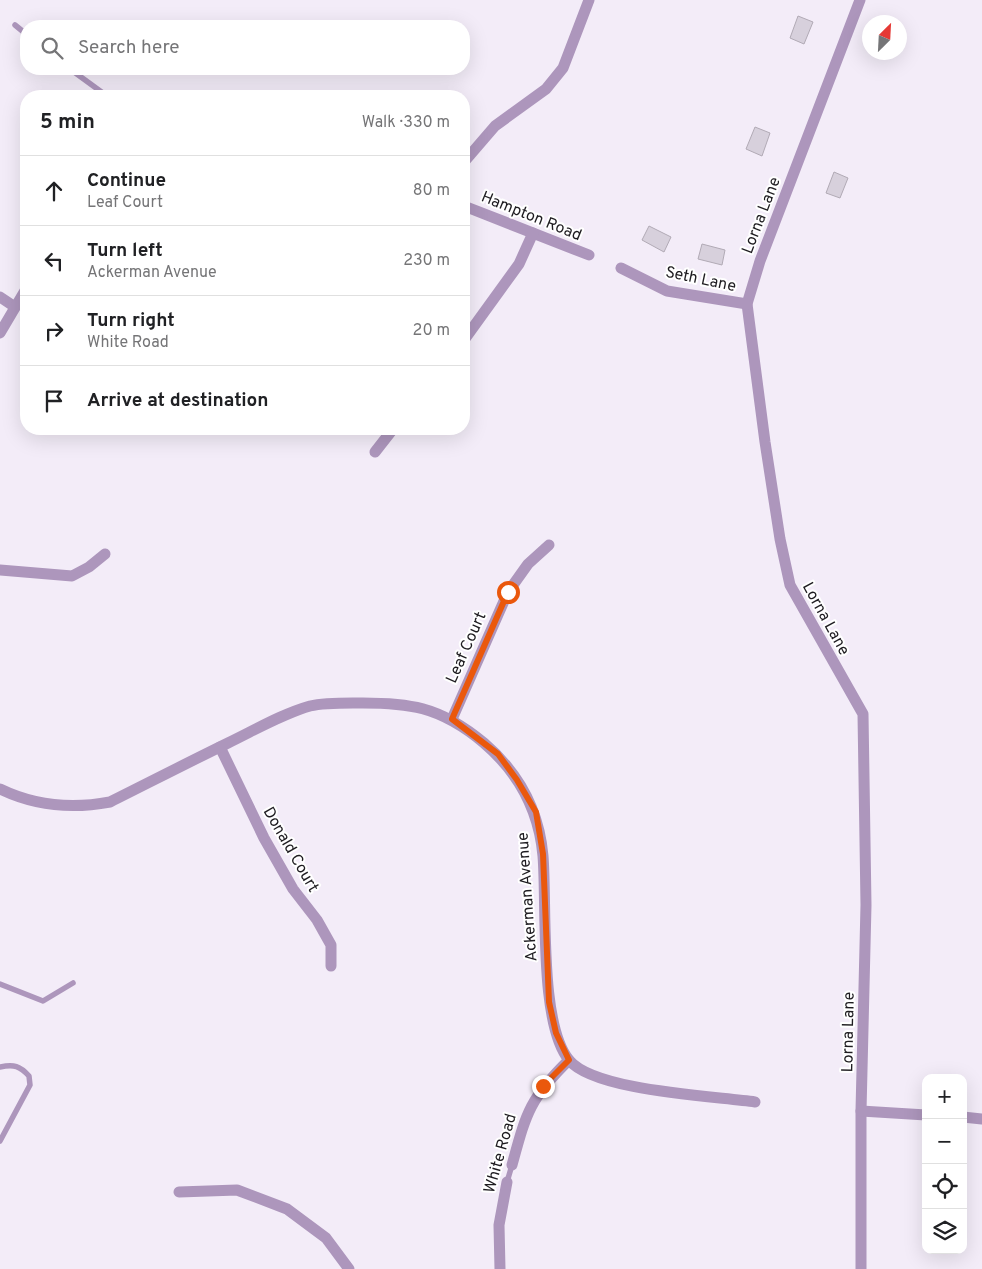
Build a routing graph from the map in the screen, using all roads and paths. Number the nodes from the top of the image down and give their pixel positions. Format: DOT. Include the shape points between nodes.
graph roads {
  1 [pos="589,0"];
  2 [pos="860,0"];
  3 [pos="15,25"];
  4 [pos="20,29"];
  5 [pos="78,75"];
  6 [pos="99,90"];
  7 [pos="470,155"];
  8 [pos="470,208"];
  9 [pos="533,233"];
  10 [pos="589,255"];
  11 [pos="622,268"];
  12 [pos="0,297"];
  13 [pos="20,299"];
  14 [pos="747,304"];
  15 [pos="15,307"];
  16 [pos="470,332"];
  17 [pos="0,333"];
  18 [pos="388,435"];
  19 [pos="374,452"];
  20 [pos="549,545"];
  21 [pos="105,554"];
  22 [pos="0,570"];
  23 [pos="452,719"];
  24 [pos="220,747"];
  25 [pos="0,789"];
  26 [pos="331,966"];
  27 [pos="73,983"];
  28 [pos="0,984"];
  29 [pos="569,1060"];
  30 [pos="0,1068"];
  31 [pos="755,1102"];
  32 [pos="861,1111"];
  33 [pos="922,1115"];
  34 [pos="967,1117"];
  35 [pos="982,1118"];
  36 [pos="0,1141"];
  37 [pos="512,1165"];
  38 [pos="507,1182"];
  39 [pos="179,1192"];
  40 [pos="348,1269"];
  41 [pos="500,1269"];
  42 [pos="861,1269"];
  1 -- 7 [label="street" via="563,68 546,89 495,126"];
  2 -- 14 [label="street, Lorna Lane" via="760,261"];
  3 -- 4 [label="lane"];
  5 -- 6 [label="lane"];
  8 -- 9 [label="street, Hampton Road"];
  9 -- 10 [label="street, Hampton Road"];
  9 -- 16 [label="street" via="520,264"];
  11 -- 14 [label="street, Seth Lane" via="667,291"];
  12 -- 15 [label="street"];
  13 -- 15 [label="street"];
  14 -- 32 [label="street, Lorna Lane" via="765,442 790,585 863,714 866,905"];
  15 -- 17 [label="street"];
  18 -- 19 [label="street"];
  20 -- 23 [label="street, Leaf Court" via="528,564 508,592"];
  21 -- 22 [label="street" via="72,576"];
  23 -- 24 [label="street, Ackerman Avenue" via="435,712 385,703 312,706 276,719"];
  23 -- 29 [label="street, Ackerman Avenue" via="498,754 536,812 543,854 549,1002 556,1033"];
  24 -- 25 [label="street, Ackerman Avenue" via="110,802 84,807 43,804"];
  24 -- 26 [label="street, Donald Court" via="264,838 331,945"];
  27 -- 28 [label="lane" via="43,1001"];
  29 -- 31 [label="street, Ackerman Avenue" via="589,1076 618,1085"];
  29 -- 37 [label="street, White Road" via="532,1101"];
  30 -- 36 [label="lane" via="12,1064 22,1069 30,1076 30,1085"];
  32 -- 33 [label="street"];
  32 -- 42 [label="street, Lorna Lane"];
  34 -- 35 [label="street"];
  37 -- 38 [label="lane, White Road"];
  38 -- 41 [label="street, White Road" via="500,1213"];
  39 -- 40 [label="street" via="237,1190 287,1209 326,1238"];
}
